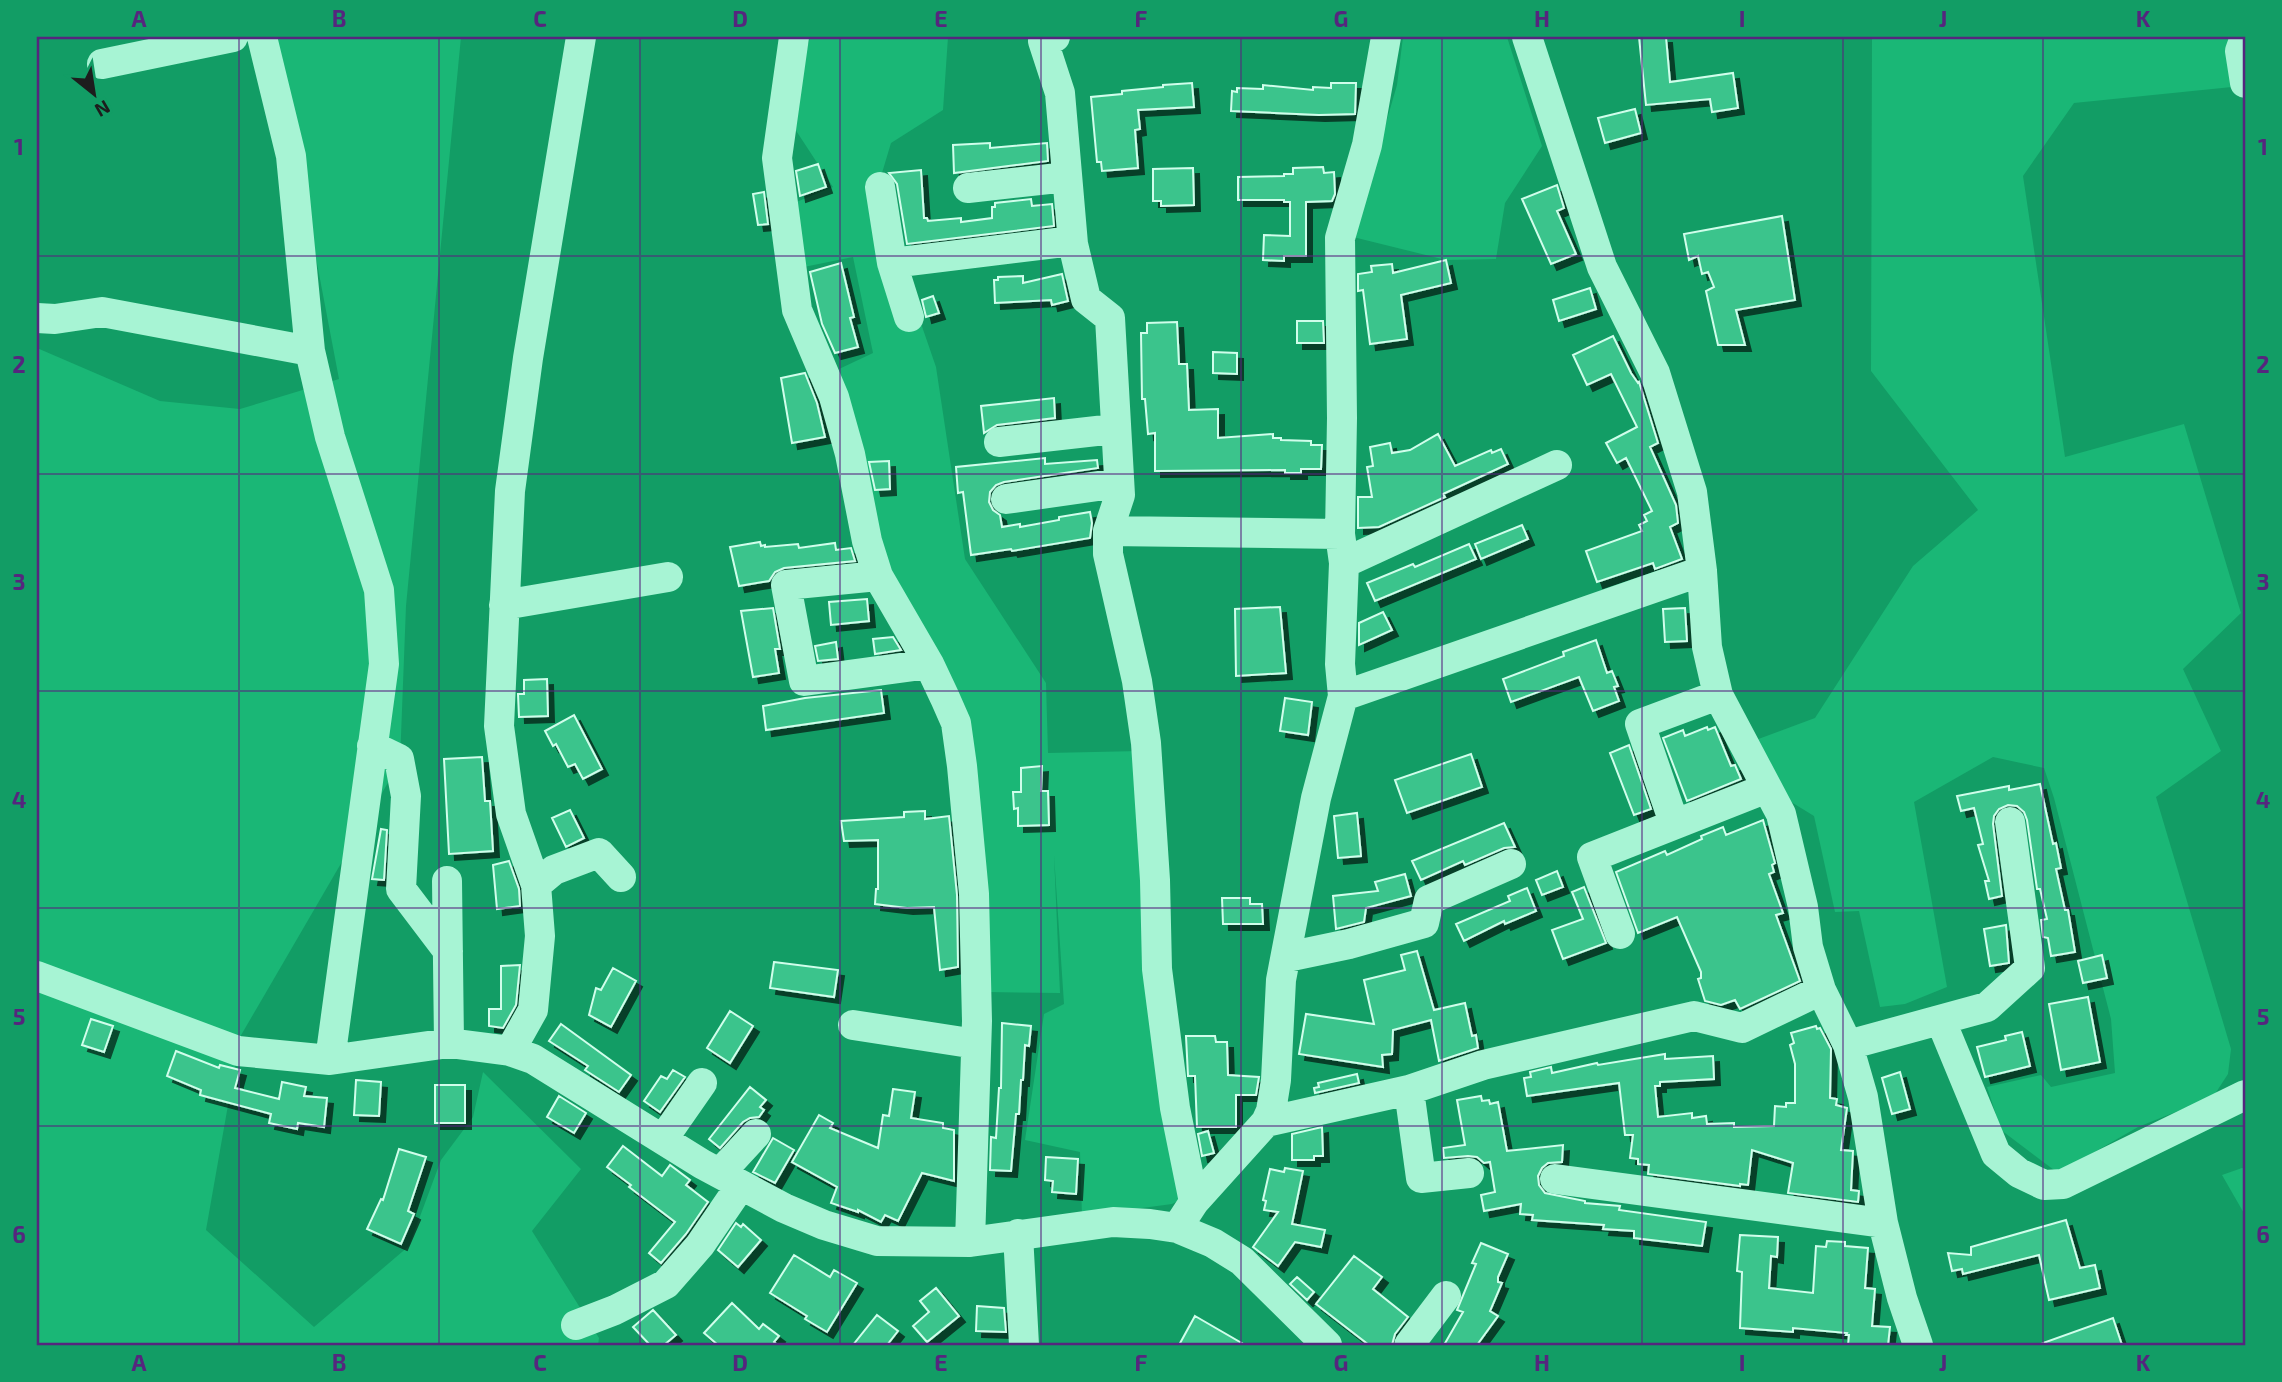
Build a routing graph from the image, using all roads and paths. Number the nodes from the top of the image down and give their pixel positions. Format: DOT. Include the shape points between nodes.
graph roads {
  1 [pos="233,37"];
  2 [pos="262,37"];
  3 [pos="581,37"];
  4 [pos="794,37"];
  5 [pos="1055,37"];
  6 [pos="1386,37"];
  7 [pos="1527,37"];
  8 [pos="2245,37"];
  9 [pos="102,64"];
  10 [pos="2245,83"];
  11 [pos="1067,177"];
  12 [pos="880,187"];
  13 [pos="968,188"];
  14 [pos="1073,241"];
  15 [pos="892,263"];
  16 [pos="909,317"];
  17 [pos="37,318"];
  18 [pos="310,351"];
  19 [pos="1114,429"];
  20 [pos="999,442"];
  21 [pos="1557,465"];
  22 [pos="1119,483"];
  23 [pos="1006,499"];
  24 [pos="1108,531"];
  25 [pos="1339,534"];
  26 [pos="1344,564"];
  27 [pos="1702,571"];
  28 [pos="878,576"];
  29 [pos="668,577"];
  30 [pos="505,605"];
  31 [pos="929,664"];
  32 [pos="1718,695"];
  33 [pos="1343,696"];
  34 [pos="372,746"];
  35 [pos="1768,788"];
  36 [pos="2010,822"];
  37 [pos="1674,823"];
  38 [pos="1511,864"];
  39 [pos="621,877"];
  40 [pos="447,881"];
  41 [pos="536,885"];
  42 [pos="1619,934"];
  43 [pos="448,951"];
  44 [pos="1287,957"];
  45 [pos="37,976"];
  46 [pos="1821,990"];
  47 [pos="1941,1021"];
  48 [pos="853,1025"];
  49 [pos="449,1043"];
  50 [pos="976,1044"];
  51 [pos="1848,1045"];
  52 [pos="510,1051"];
  53 [pos="330,1060"];
  54 [pos="702,1083"];
  55 [pos="1409,1090"];
  56 [pos="2245,1095"];
  57 [pos="1266,1122"];
  58 [pos="756,1134"];
  59 [pos="663,1139"];
  60 [pos="1469,1173"];
  61 [pos="731,1179"];
  62 [pos="1555,1180"];
  63 [pos="1194,1202"];
  64 [pos="1883,1223"];
  65 [pos="1177,1228"];
  66 [pos="1018,1234"];
  67 [pos="970,1242"];
  68 [pos="1446,1296"];
  69 [pos="576,1325"];
  70 [pos="1024,1345"];
  71 [pos="1327,1345"];
  72 [pos="1409,1345"];
  73 [pos="1918,1345"];
  1 -- 9 [label="street"];
  2 -- 18 [label="street" via="291,156"];
  3 -- 30 [label="street" via="510,491"];
  4 -- 28 [label="street" via="777,158 797,310 834,397"];
  5 -- 11 [label="street" via="1043,41 1060,93"];
  6 -- 25 [label="street" via="1367,145 1340,238"];
  7 -- 27 [label="street" via="1602,267 1655,373 1692,492"];
  8 -- 10 [label="street" via="2240,51"];
  11 -- 13 [label="street"];
  11 -- 14 [label="street"];
  12 -- 15 [label="street"];
  14 -- 15 [label="street"];
  14 -- 19 [label="street" via="1086,299 1110,318"];
  15 -- 16 [label="street"];
  17 -- 18 [label="street" via="102,312"];
  18 -- 34 [label="street" via="330,436 379,590 384,664"];
  19 -- 20 [label="street"];
  19 -- 22 [label="street"];
  21 -- 26 [label="street"];
  22 -- 23 [label="street"];
  22 -- 24 [label="street" via="1120,495"];
  24 -- 25 [label="street"];
  24 -- 63 [label="street" via="1108,554 1138,681 1146,743 1157,969 1175,1108"];
  25 -- 26 [label="street"];
  26 -- 33 [label="street"];
  27 -- 32 [label="street" via="1707,647"];
  27 -- 33 [label="street"];
  28 -- 31 [label="street"];
  28 -- 31 [label="street" via="786,585 804,681"];
  29 -- 30 [label="street"];
  30 -- 41 [label="street" via="499,726 511,814"];
  31 -- 50 [label="street" via="956,723 962,766 974,894"];
  32 -- 35 [label="street"];
  32 -- 37 [label="street" via="1640,724"];
  33 -- 44 [label="street" via="1317,798"];
  34 -- 43 [label="street" via="399,758 406,796 401,889"];
  34 -- 53 [label="street"];
  35 -- 37 [label="street"];
  35 -- 46 [label="street" via="1784,826"];
  36 -- 47 [label="street" via="2030,968 1987,1007"];
  37 -- 42 [label="street" via="1592,857"];
  38 -- 44 [label="street" via="1429,900 1424,923"];
  39 -- 41 [label="street" via="599,853 554,870"];
  40 -- 43 [label="street"];
  41 -- 52 [label="street" via="540,936 533,1010"];
  43 -- 49 [label="street"];
  44 -- 57 [label="street" via="1281,981 1276,1080"];
  45 -- 53 [label="street" via="238,1051"];
  46 -- 51 [label="street"];
  46 -- 55 [label="street" via="1742,1028 1694,1016 1483,1065"];
  47 -- 51 [label="street"];
  47 -- 56 [label="street" via="1996,1154 2044,1185 2063,1184"];
  48 -- 50 [label="street"];
  49 -- 52 [label="street"];
  49 -- 53 [label="street"];
  50 -- 67 [label="street"];
  51 -- 64 [label="street" via="1863,1097"];
  52 -- 59 [label="street" via="533,1059"];
  54 -- 59 [label="street"];
  55 -- 57 [label="street"];
  55 -- 60 [label="street" via="1421,1178"];
  57 -- 63 [label="street"];
  58 -- 61 [label="street"];
  59 -- 61 [label="street"];
  61 -- 67 [label="street" via="783,1208 877,1241"];
  61 -- 69 [label="street" via="700,1245 666,1284"];
  62 -- 64 [label="street"];
  63 -- 65 [label="street"];
  64 -- 73 [label="street"];
  65 -- 66 [label="street" via="1113,1222"];
  65 -- 71 [label="street" via="1213,1242 1242,1261"];
  66 -- 67 [label="street"];
  66 -- 70 [label="street"];
  68 -- 72 [label="street"];
}
